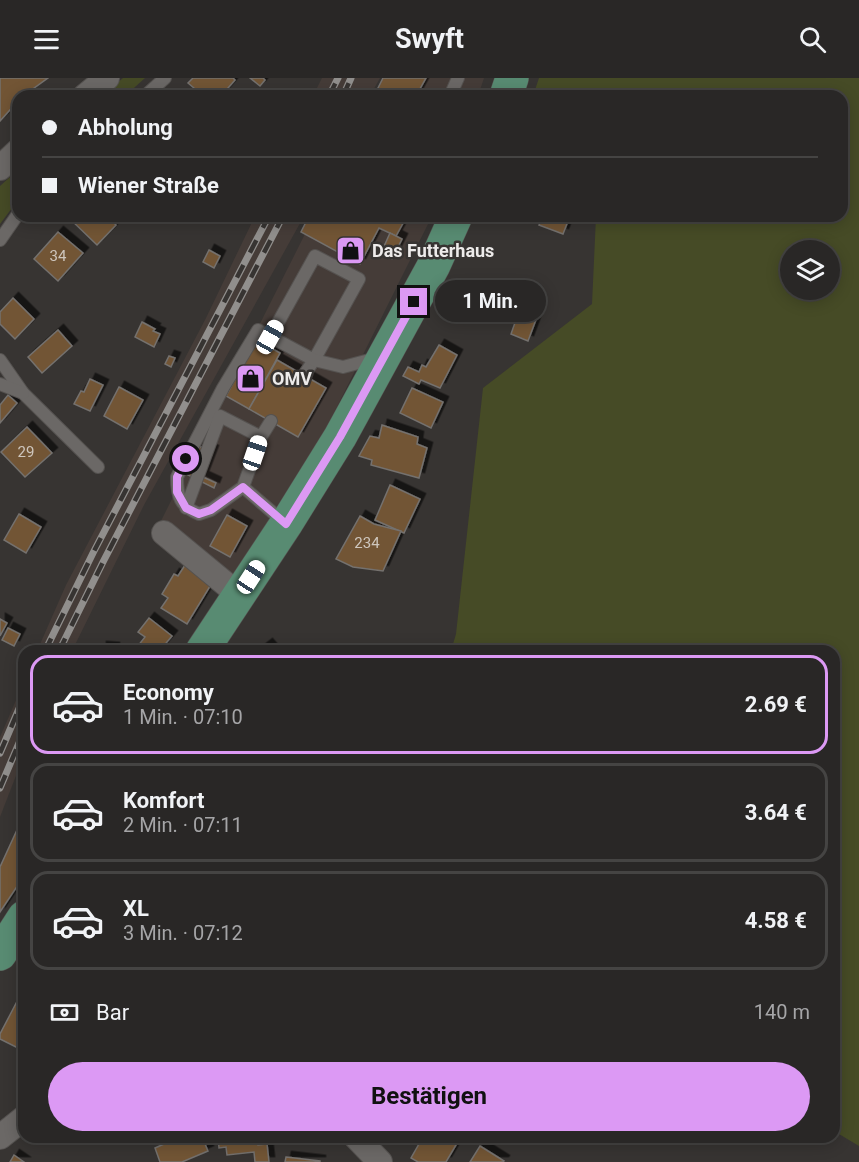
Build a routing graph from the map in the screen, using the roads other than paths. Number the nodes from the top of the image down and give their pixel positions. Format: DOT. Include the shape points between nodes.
graph roads {
  1 [pos="107,78"];
  2 [pos="165,78"];
  3 [pos="92,90"];
  4 [pos="152,90"];
  5 [pos="12,222"];
  6 [pos="453,222"];
  7 [pos="0,240"];
  8 [pos="270,337"];
  9 [pos="384,357"];
  10 [pos="0,360"];
  11 [pos="314,360"];
  12 [pos="304,375"];
  13 [pos="0,384"];
  14 [pos="23,393"];
  15 [pos="271,422"];
  16 [pos="261,437"];
  17 [pos="98,467"];
  18 [pos="243,487"];
  19 [pos="186,508"];
  20 [pos="286,524"];
  21 [pos="164,533"];
  22 [pos="239,595"];
  23 [pos="206,645"];
  24 [pos="18,926"];
  25 [pos="0,954"];
  26 [pos="18,1123"];
  27 [pos="0,1137"];
  28 [pos="362,1143"];
  29 [pos="381,1162"];
  1 -- 3 [label="street"];
  2 -- 4 [label="lane"];
  5 -- 7 [label="lane"];
  6 -- 9 [label="main road"];
  8 -- 11 [label="lane"];
  8 -- 11 [label="lane" via="315,256 359,279"];
  8 -- 19 [label="lane" via="258,330 202,425 177,477 177,492"];
  9 -- 11 [label="lane" via="343,367"];
  9 -- 20 [label="main road"];
  10 -- 14 [label="lane"];
  11 -- 12 [label="lane"];
  13 -- 14 [label="lane"];
  14 -- 17 [label="lane"];
  15 -- 16 [label="lane"];
  16 -- 18 [label="lane"];
  16 -- 19 [label="lane" via="220,416"];
  18 -- 19 [label="lane" via="211,510 199,514"];
  18 -- 20 [label="lane"];
  20 -- 22 [label="main road"];
  21 -- 22 [label="street"];
  22 -- 23 [label="main road"];
  24 -- 25 [label="main road"];
  26 -- 27 [label="street"];
  28 -- 29 [label="street"];
}
